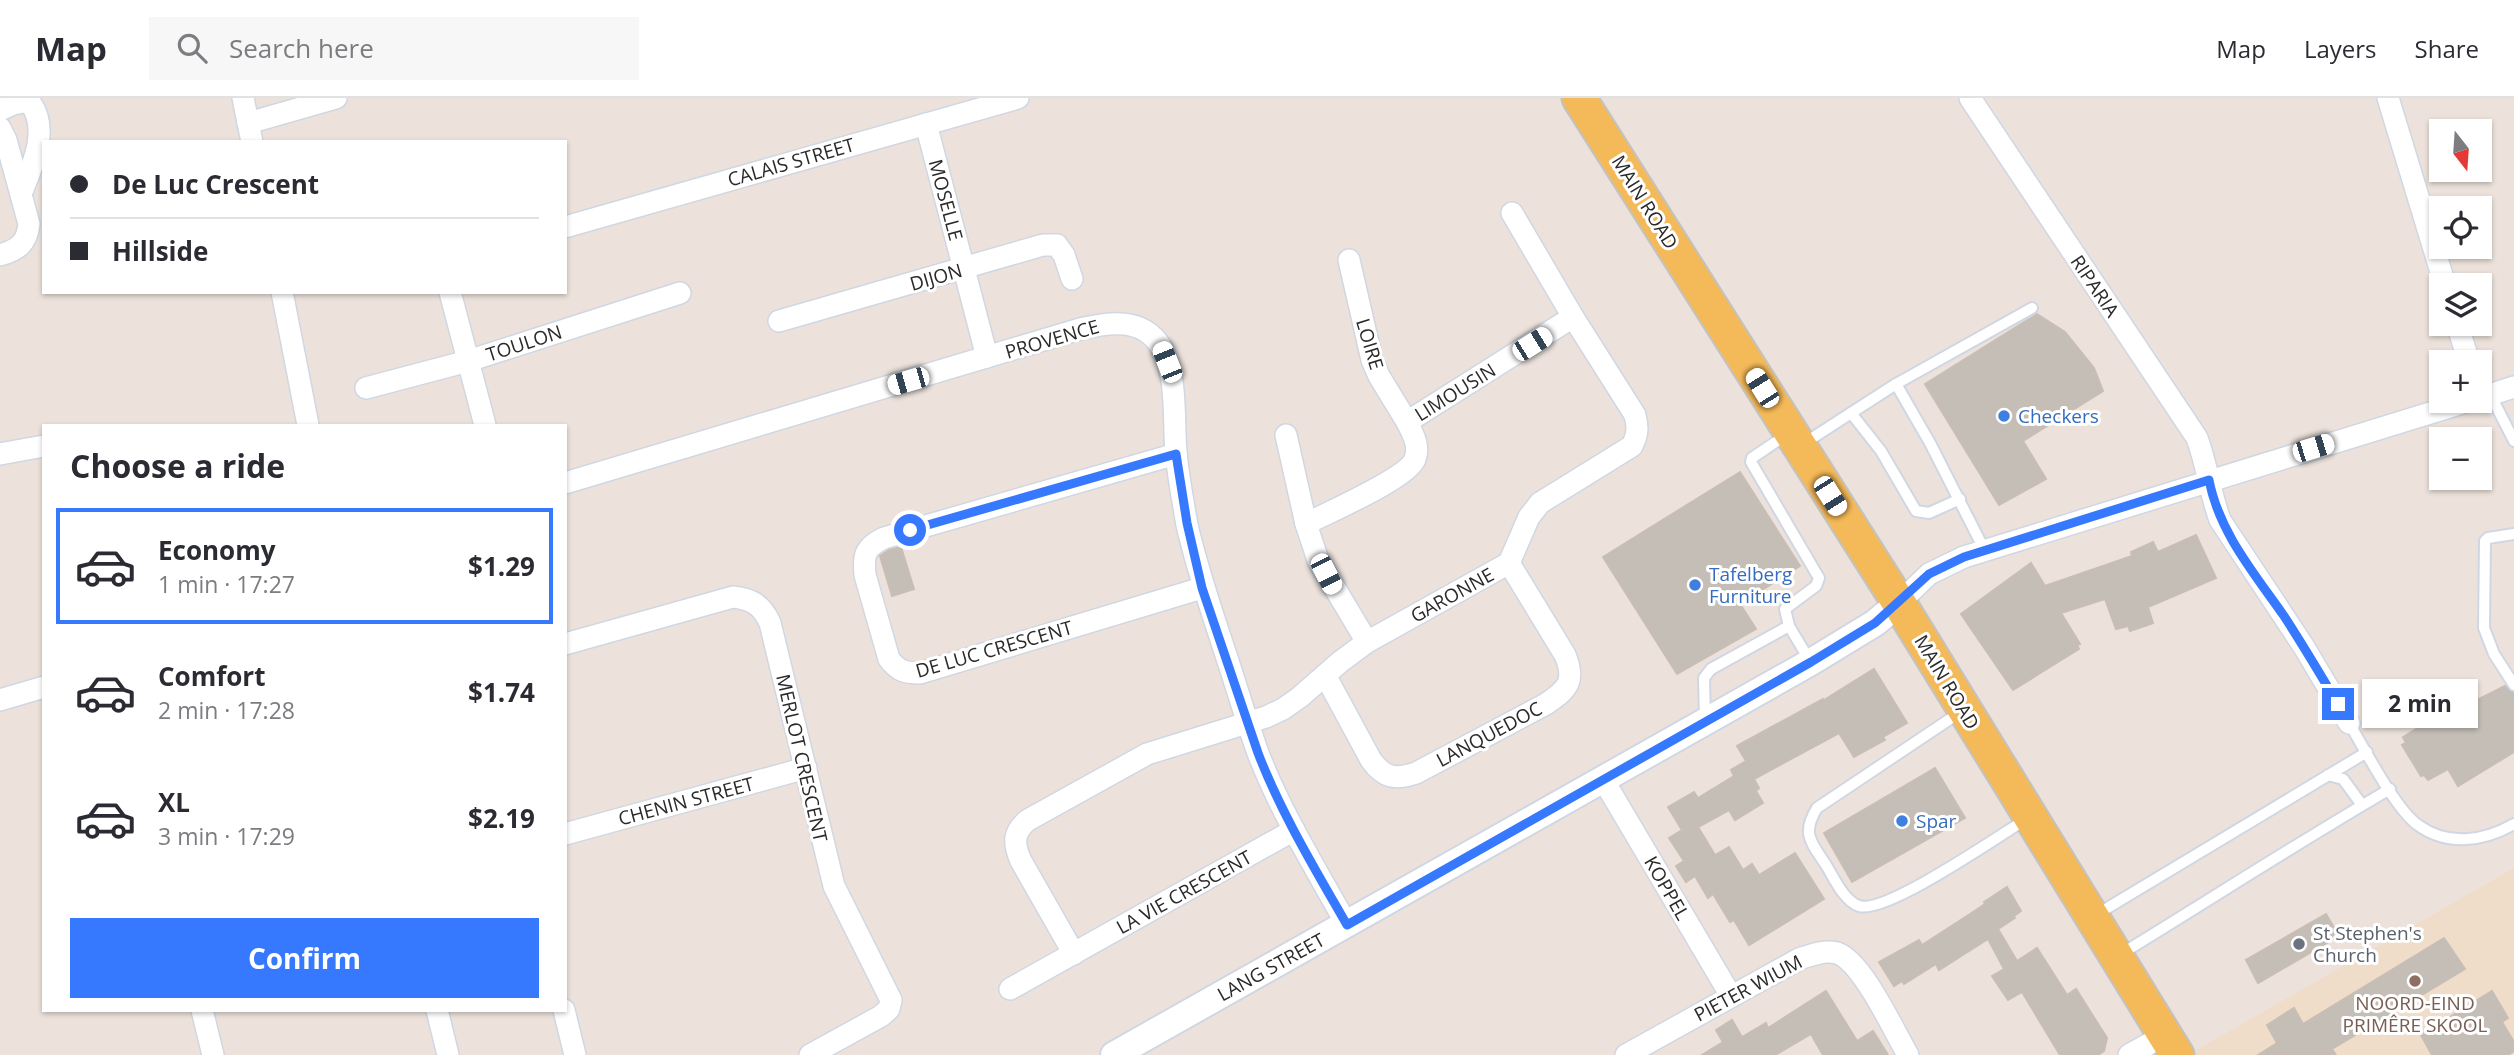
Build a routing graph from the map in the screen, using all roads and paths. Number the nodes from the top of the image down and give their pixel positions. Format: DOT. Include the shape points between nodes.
graph roads {
  1 [pos="243,98"];
  2 [pos="336,98"];
  3 [pos="1018,98"];
  4 [pos="1579,98"];
  5 [pos="1970,98"];
  6 [pos="2388,98"];
  7 [pos="0,110"];
  8 [pos="926,124"];
  9 [pos="0,128"];
  10 [pos="250,132"];
  11 [pos="21,194"];
  12 [pos="1512,213"];
  13 [pos="567,226"];
  14 [pos="0,256"];
  15 [pos="1349,260"];
  16 [pos="964,269"];
  17 [pos="2441,273"];
  18 [pos="1072,279"];
  19 [pos="680,293"];
  20 [pos="282,294"];
  21 [pos="451,294"];
  22 [pos="2032,308"];
  23 [pos="1573,317"];
  24 [pos="779,321"];
  25 [pos="986,358"];
  26 [pos="468,360"];
  27 [pos="1896,384"];
  28 [pos="2514,387"];
  29 [pos="366,388"];
  30 [pos="2492,394"];
  31 [pos="2492,407"];
  32 [pos="1851,413"];
  33 [pos="2430,413"];
  34 [pos="1407,422"];
  35 [pos="308,424"];
  36 [pos="485,424"];
  37 [pos="1286,435"];
  38 [pos="1794,440"];
  39 [pos="2514,441"];
  40 [pos="42,446"];
  41 [pos="0,454"];
  42 [pos="1176,454"];
  43 [pos="2209,480"];
  44 [pos="567,482"];
  45 [pos="1960,499"];
  46 [pos="1306,524"];
  47 [pos="2514,534"];
  48 [pos="1985,551"];
  49 [pos="1509,563"];
  50 [pos="1202,588"];
  51 [pos="1899,603"];
  52 [pos="1789,626"];
  53 [pos="1367,642"];
  54 [pos="567,643"];
  55 [pos="1811,662"];
  56 [pos="1325,675"];
  57 [pos="2514,685"];
  58 [pos="42,688"];
  59 [pos="0,700"];
  60 [pos="1964,710"];
  61 [pos="1247,723"];
  62 [pos="1705,723"];
  63 [pos="2349,723"];
  64 [pos="2367,752"];
  65 [pos="806,768"];
  66 [pos="2328,775"];
  67 [pos="1604,781"];
  68 [pos="2390,789"];
  69 [pos="2362,805"];
  70 [pos="2030,817"];
  71 [pos="2514,824"];
  72 [pos="1294,830"];
  73 [pos="567,833"];
  74 [pos="2091,917"];
  75 [pos="1347,925"];
  76 [pos="1074,954"];
  77 [pos="2116,957"];
  78 [pos="1010,989"];
  79 [pos="1731,996"];
  80 [pos="202,1012"];
  81 [pos="437,1012"];
  82 [pos="564,1012"];
  83 [pos="2171,1045"];
  84 [pos="213,1055"];
  85 [pos="447,1055"];
  86 [pos="575,1055"];
  87 [pos="810,1055"];
  88 [pos="1114,1055"];
  89 [pos="1626,1055"];
  90 [pos="1908,1055"];
  91 [pos="2129,1055"];
  1 -- 10 [label="street"];
  2 -- 10 [label="street"];
  3 -- 8 [label="street, CALAIS STREET"];
  4 -- 38 [label="main road, MAIN ROAD"];
  5 -- 43 [label="street, RIPARIA" via="2196,438"];
  6 -- 17 [label="street"];
  7 -- 11 [label="street" via="29,101 39,126 35,156"];
  8 -- 13 [label="street, CALAIS STREET"];
  8 -- 16 [label="street, MOSELLE"];
  9 -- 11 [label="street"];
  11 -- 14 [label="street" via="28,233 19,248"];
  12 -- 23 [label="street, GARONNE"];
  15 -- 34 [label="street, LOIRE" via="1372,360"];
  16 -- 18 [label="street, DIJON" via="1051,244 1061,248"];
  16 -- 24 [label="street, DIJON"];
  16 -- 25 [label="street, MOSELLE"];
  19 -- 26 [label="street, TOULON"];
  20 -- 35 [label="street"];
  21 -- 26 [label="street"];
  22 -- 27 [label="lane"];
  23 -- 34 [label="street, LIMOUSIN"];
  23 -- 49 [label="street, GARONNE" via="1635,415 1637,435 1626,451 1540,503"];
  25 -- 42 [label="street, PROVENCE" via="1099,324 1117,322 1143,329 1161,347 1167,362"];
  25 -- 44 [label="street, PROVENCE"];
  26 -- 29 [label="street, TOULON"];
  26 -- 36 [label="street"];
  27 -- 32 [label="lane"];
  27 -- 45 [label="lane"];
  28 -- 30 [label="street"];
  31 -- 39 [label="lane"];
  32 -- 38 [label="lane"];
  32 -- 45 [label="lane" via="1881,451 1916,511 1928,513"];
  33 -- 43 [label="street"];
  34 -- 46 [label="street, LIMOUSIN" via="1417,447 1413,464 1394,479"];
  37 -- 46 [label="street"];
  38 -- 51 [label="main road, MAIN ROAD"];
  38 -- 52 [label="lane" via="1751,461 1819,578 1816,586 1785,609"];
  40 -- 41 [label="street"];
  42 -- 50 [label="street, PROVENCE"];
  42 -- 50 [label="street, DE LUC CRESCENT" via="884,538 866,552 865,575 889,659 896,669 908,673"];
  43 -- 48 [label="street"];
  43 -- 63 [label="street, RIPARIA" via="2213,502 2229,536"];
  45 -- 48 [label="lane"];
  46 -- 53 [label="street" via="1318,560"];
  47 -- 57 [label="lane" via="2485,541 2484,628"];
  48 -- 51 [label="street" via="1929,574"];
  49 -- 53 [label="street, GARONNE"];
  49 -- 56 [label="street, LANQUEDOC" via="1571,668 1563,692 1546,704 1416,773 1389,777 1371,760"];
  50 -- 61 [label="street, PROVENCE"];
  51 -- 55 [label="street, LANG STREET"];
  51 -- 60 [label="main road, MAIN ROAD"];
  52 -- 55 [label="lane"];
  52 -- 62 [label="lane" via="1706,673"];
  53 -- 56 [label="street, GARONNE"];
  54 -- 65 [label="street, MERLOT CRESCENT" via="733,597 747,598 765,611 770,623"];
  55 -- 62 [label="street, LANG STREET"];
  56 -- 61 [label="street, GARONNE" via="1283,709"];
  58 -- 59 [label="street"];
  60 -- 70 [label="main road, MAIN ROAD"];
  60 -- 70 [label="lane" via="1817,808 1808,824 1816,851 1844,894 1858,906 1870,907 1908,892"];
  61 -- 72 [label="street" via="1267,778"];
  61 -- 76 [label="street" via="1147,754 1019,828 1015,837 1021,861"];
  62 -- 67 [label="street, LANG STREET"];
  63 -- 64 [label="lane"];
  64 -- 66 [label="lane"];
  64 -- 68 [label="lane"];
  65 -- 73 [label="street, CHENIN STREET"];
  65 -- 87 [label="street, MERLOT CRESCENT" via="834,886 891,1000 890,1009 881,1016"];
  66 -- 69 [label="lane" via="2343,779"];
  66 -- 74 [label="lane"];
  67 -- 75 [label="street, LANG STREET"];
  67 -- 79 [label="street, KOPPEL"];
  68 -- 69 [label="lane"];
  68 -- 71 [label="lane" via="2417,825 2436,834 2476,840"];
  69 -- 77 [label="lane"];
  70 -- 74 [label="main road, MAIN ROAD"];
  72 -- 75 [label="street"];
  72 -- 76 [label="street, LA VIE CRESCENT"];
  74 -- 77 [label="main road, MAIN ROAD"];
  75 -- 88 [label="street, LANG STREET"];
  76 -- 78 [label="street, LA VIE CRESCENT"];
  77 -- 83 [label="main road, MAIN ROAD"];
  79 -- 89 [label="street, PIETER WIUM"];
  79 -- 90 [label="street, PIETER WIUM" via="1799,959 1836,953 1862,974"];
  80 -- 84 [label="street"];
  81 -- 85 [label="street"];
  82 -- 86 [label="street"];
  83 -- 91 [label="street"];
}
